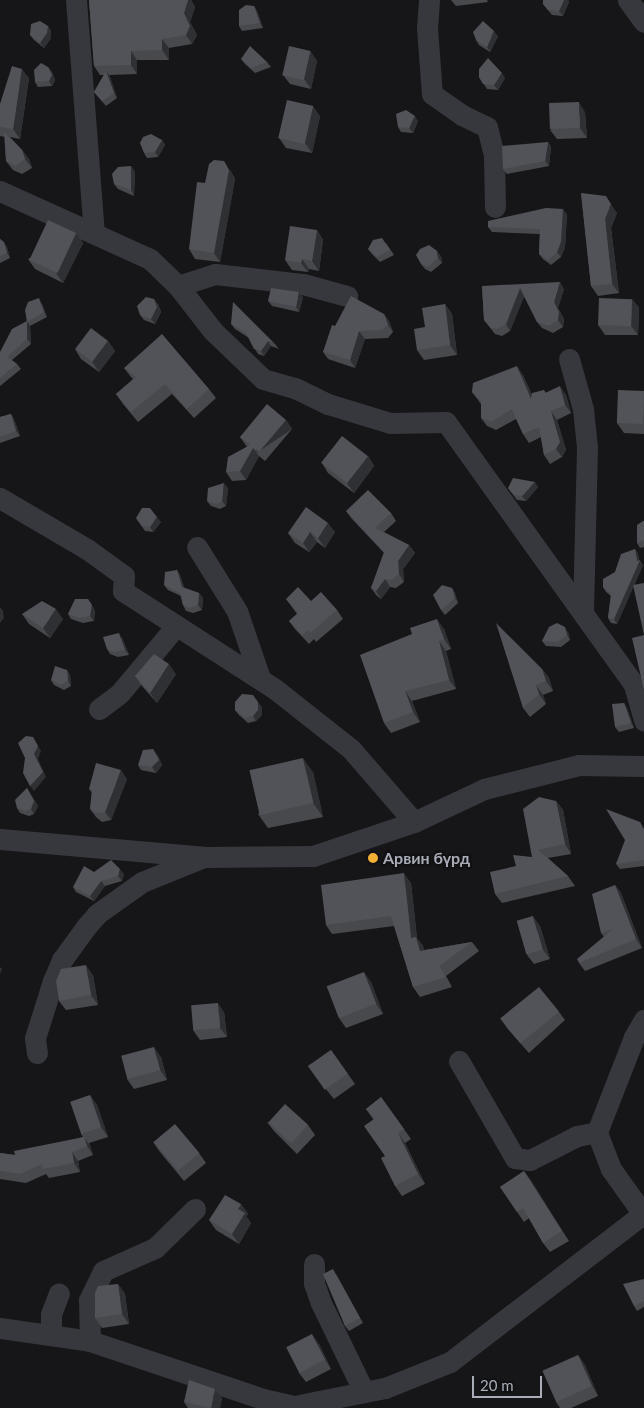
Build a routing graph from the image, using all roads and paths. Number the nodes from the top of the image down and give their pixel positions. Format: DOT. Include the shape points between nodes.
graph roads {
  1 [pos="76,0"];
  2 [pos="430,0"];
  3 [pos="628,0"];
  4 [pos="644,22"];
  5 [pos="0,191"];
  6 [pos="495,207"];
  7 [pos="94,232"];
  8 [pos="178,286"];
  9 [pos="346,296"];
  10 [pos="569,359"];
  11 [pos="0,498"];
  12 [pos="197,547"];
  13 [pos="583,612"];
  14 [pos="176,626"];
  15 [pos="260,678"];
  16 [pos="99,709"];
  17 [pos="644,721"];
  18 [pos="644,766"];
  19 [pos="414,822"];
  20 [pos="0,839"];
  21 [pos="206,856"];
  22 [pos="644,1020"];
  23 [pos="37,1053"];
  24 [pos="459,1061"];
  25 [pos="597,1132"];
  26 [pos="195,1209"];
  27 [pos="643,1213"];
  28 [pos="314,1264"];
  29 [pos="59,1293"];
  30 [pos="0,1328"];
  31 [pos="51,1333"];
  32 [pos="90,1341"];
  33 [pos="364,1392"];
  34 [pos="301,1406"];
  1 -- 7 [label="street"];
  2 -- 6 [label="street" via="427,28 432,94 487,127 494,156"];
  3 -- 4 [label="street"];
  5 -- 7 [label="street"];
  7 -- 8 [label="street" via="150,258"];
  8 -- 9 [label="street" via="215,274 303,284"];
  8 -- 13 [label="street" via="213,332 263,379 390,423 446,422"];
  10 -- 13 [label="street" via="583,409 587,448"];
  11 -- 14 [label="street" via="117,570 124,576 123,591"];
  12 -- 15 [label="street" via="237,611"];
  13 -- 17 [label="street" via="634,685"];
  14 -- 15 [label="street"];
  14 -- 16 [label="street" via="120,693"];
  15 -- 19 [label="street" via="351,749"];
  18 -- 19 [label="street" via="579,765 484,790"];
  19 -- 21 [label="street" via="312,856"];
  20 -- 21 [label="street"];
  21 -- 23 [label="street" via="142,882 97,914 84,928 62,960 53,981 35,1038"];
  22 -- 25 [label="street" via="634,1037"];
  24 -- 25 [label="street" via="515,1158 530,1160 577,1136"];
  25 -- 27 [label="street" via="611,1169"];
  26 -- 32 [label="street" via="155,1248 103,1271 89,1300"];
  27 -- 33 [label="street" via="450,1362 385,1388"];
  28 -- 33 [label="street" via="314,1283 320,1303"];
  29 -- 31 [label="street" via="51,1314"];
  30 -- 31 [label="street"];
  31 -- 32 [label="street"];
  32 -- 34 [label="street" via="263,1399"];
  33 -- 34 [label="street"];
}
